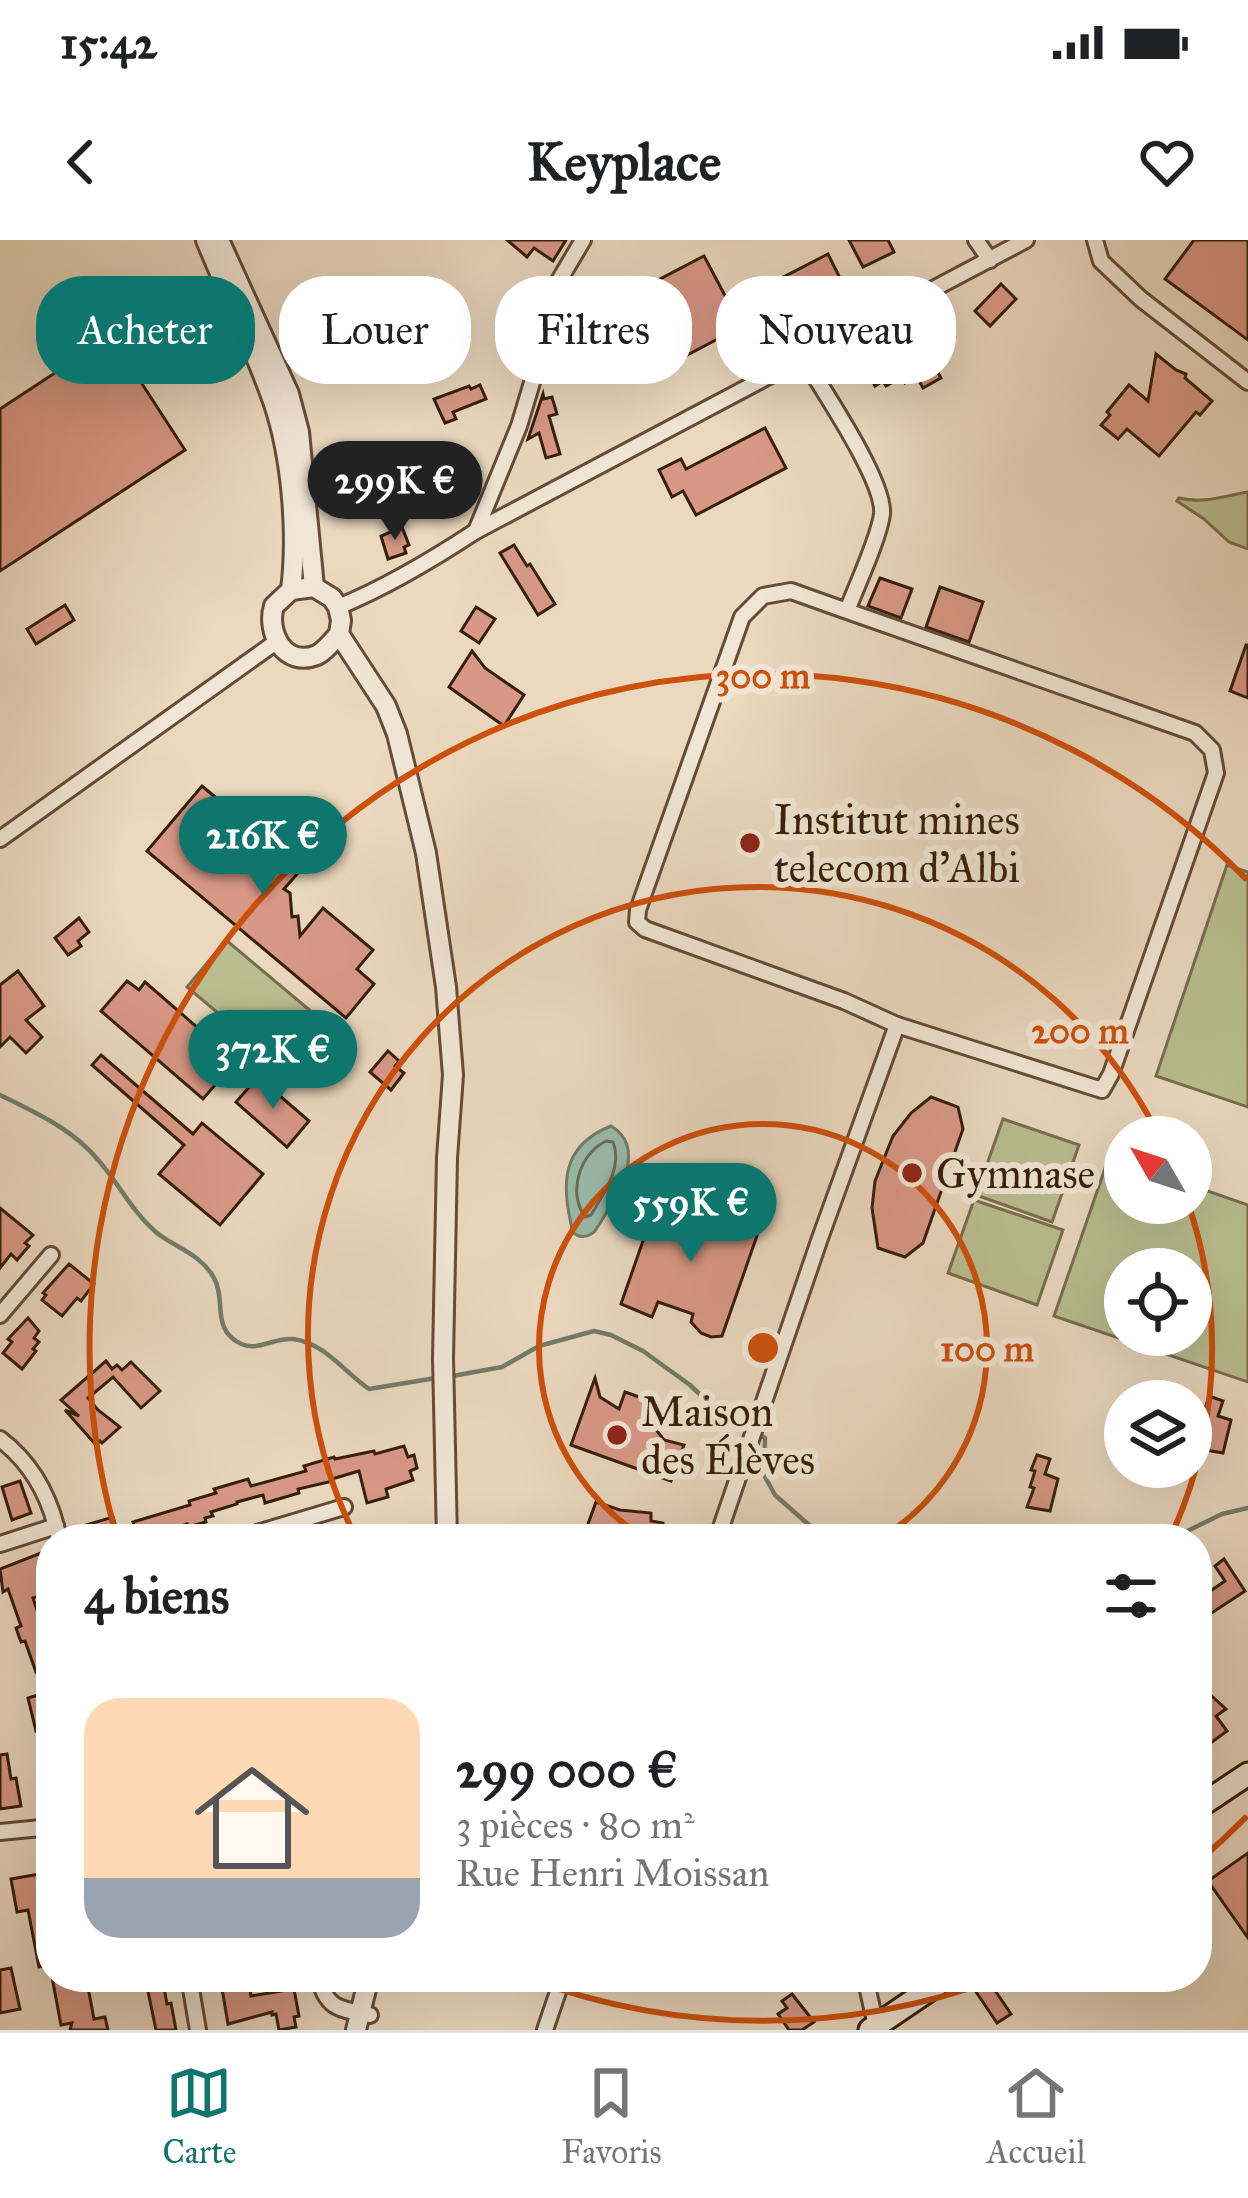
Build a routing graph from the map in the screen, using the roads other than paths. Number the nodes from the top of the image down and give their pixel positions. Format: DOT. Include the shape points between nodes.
graph roads {
  1 [pos="206,240"];
  2 [pos="219,240"];
  3 [pos="583,240"];
  4 [pos="976,240"];
  5 [pos="1026,240"];
  6 [pos="1095,240"];
  7 [pos="990,260"];
  8 [pos="956,278"];
  9 [pos="1248,382"];
  10 [pos="752,384"];
  11 [pos="819,384"];
  12 [pos="476,531"];
  13 [pos="314,587"];
  14 [pos="291,590"];
  15 [pos="338,607"];
  16 [pos="847,611"];
  17 [pos="339,634"];
  18 [pos="276,642"];
  19 [pos="321,653"];
  20 [pos="358,667"];
  21 [pos="0,839"];
  22 [pos="897,1025"];
  23 [pos="50,1255"];
  24 [pos="0,1316"];
  25 [pos="0,1439"];
  26 [pos="344,1507"];
  27 [pos="55,1524"];
  28 [pos="287,1524"];
  29 [pos="447,1524"];
  30 [pos="722,1524"];
  31 [pos="36,1536"];
  32 [pos="0,1544"];
  33 [pos="1248,1774"];
  34 [pos="1212,1798"];
  35 [pos="36,1828"];
  36 [pos="0,1832"];
  37 [pos="192,1992"];
  38 [pos="324,1992"];
  39 [pos="370,1992"];
  40 [pos="558,1992"];
  41 [pos="867,1992"];
  42 [pos="926,1992"];
  43 [pos="363,2022"];
  44 [pos="873,2028"];
  45 [pos="198,2030"];
  46 [pos="545,2030"];
  1 -- 14 [label="street" via="283,436"];
  2 -- 13 [label="street" via="289,394"];
  3 -- 12 [label="street" via="547,301 519,426"];
  4 -- 7 [label="street"];
  5 -- 7 [label="street"];
  6 -- 9 [label="street" via="1101,261"];
  7 -- 8 [label="street"];
  10 -- 12 [label="street"];
  11 -- 16 [label="street" via="881,500 882,518"];
  12 -- 15 [label="street"];
  13 -- 14 [label="street"];
  13 -- 15 [label="street"];
  14 -- 18 [label="street" via="270,618"];
  15 -- 17 [label="street"];
  16 -- 22 [label="street" via="790,591 763,596 742,617 637,922"];
  16 -- 22 [label="street" via="1195,734 1212,750 1216,773 1102,1090"];
  17 -- 19 [label="street"];
  17 -- 20 [label="street"];
  18 -- 19 [label="street" via="304,657"];
  18 -- 21 [label="street"];
  19 -- 20 [label="street"];
  20 -- 29 [label="street" via="397,734 446,987 453,1075 443,1358"];
  22 -- 30 [label="street"];
  23 -- 24 [label="street"];
  25 -- 27 [label="street" via="29,1467"];
  26 -- 28 [label="street"];
  31 -- 32 [label="street"];
  33 -- 34 [label="main road"];
  35 -- 36 [label="street"];
  37 -- 45 [label="street"];
  38 -- 43 [label="street"];
  39 -- 43 [label="street"];
  40 -- 46 [label="street"];
  41 -- 44 [label="street"];
  42 -- 44 [label="main road"];
}
